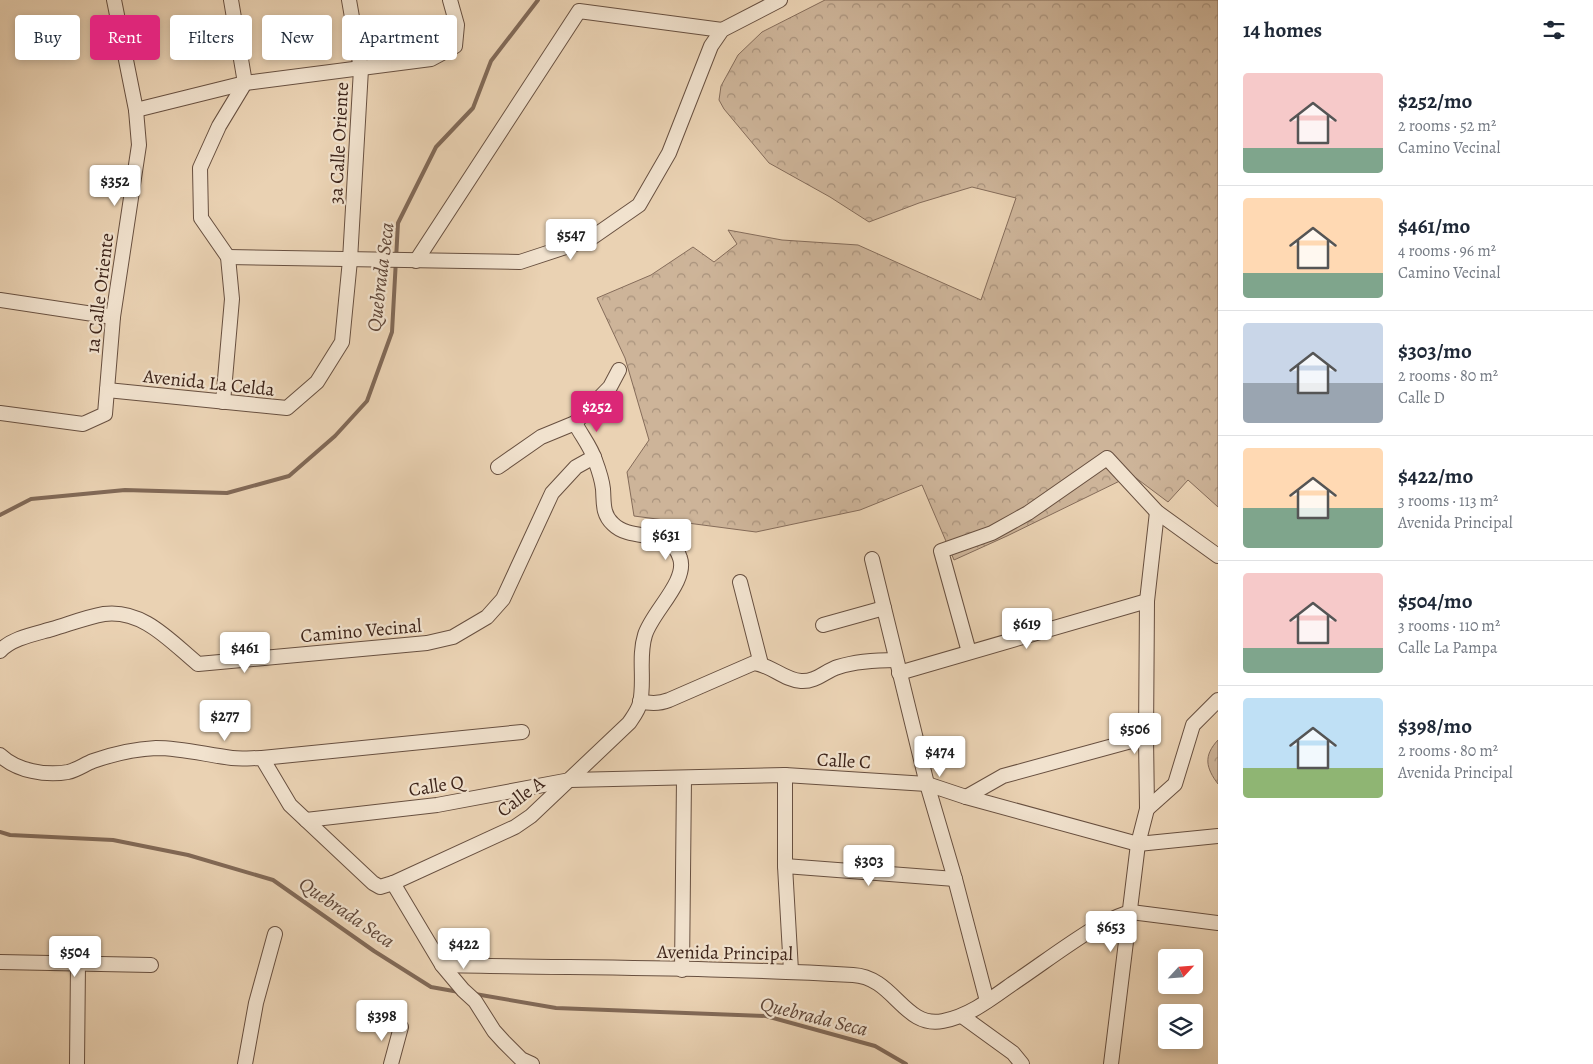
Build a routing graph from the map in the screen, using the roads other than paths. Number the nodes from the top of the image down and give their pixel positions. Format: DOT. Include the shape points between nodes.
graph roads {
  1 [pos="114,0"];
  2 [pos="231,0"];
  3 [pos="348,0"];
  4 [pos="450,0"];
  5 [pos="780,0"];
  6 [pos="722,30"];
  7 [pos="361,68"];
  8 [pos="245,83"];
  9 [pos="136,110"];
  10 [pos="228,257"];
  11 [pos="350,260"];
  12 [pos="416,261"];
  13 [pos="0,300"];
  14 [pos="113,317"];
  15 [pos="618,370"];
  16 [pos="107,390"];
  17 [pos="222,402"];
  18 [pos="0,413"];
  19 [pos="575,423"];
  20 [pos="594,457"];
  21 [pos="498,467"];
  22 [pos="1158,512"];
  23 [pos="1218,556"];
  24 [pos="872,559"];
  25 [pos="740,582"];
  26 [pos="1147,601"];
  27 [pos="884,608"];
  28 [pos="823,624"];
  29 [pos="0,651"];
  30 [pos="969,652"];
  31 [pos="761,664"];
  32 [pos="897,666"];
  33 [pos="1218,700"];
  34 [pos="640,701"];
  35 [pos="522,732"];
  36 [pos="1146,737"];
  37 [pos="0,755"];
  38 [pos="262,758"];
  39 [pos="785,775"];
  40 [pos="684,778"];
  41 [pos="570,780"];
  42 [pos="927,784"];
  43 [pos="966,797"];
  44 [pos="1147,809"];
  45 [pos="306,820"];
  46 [pos="1218,836"];
  47 [pos="1138,844"];
  48 [pos="785,866"];
  49 [pos="955,879"];
  50 [pos="393,883"];
  51 [pos="1131,912"];
  52 [pos="1218,923"];
  53 [pos="275,934"];
  54 [pos="0,962"];
  55 [pos="78,964"];
  56 [pos="151,965"];
  57 [pos="442,965"];
  58 [pos="682,970"];
  59 [pos="791,971"];
  60 [pos="987,1002"];
  61 [pos="962,1016"];
  62 [pos="401,1027"];
  63 [pos="77,1064"];
  64 [pos="246,1064"];
  65 [pos="391,1064"];
  66 [pos="532,1064"];
  67 [pos="1022,1064"];
  68 [pos="1111,1064"];
  1 -- 9 [label="street, 1a Calle Oriente"];
  2 -- 8 [label="street"];
  3 -- 7 [label="street, 3a Calle Oriente"];
  4 -- 7 [label="street" via="457,25 455,46 431,59"];
  5 -- 6 [label="street"];
  6 -- 12 [label="street" via="711,46 669,153 640,205 590,239 520,262"];
  6 -- 12 [label="street" via="579,11"];
  7 -- 8 [label="street"];
  7 -- 11 [label="street, 3a Calle Oriente"];
  8 -- 9 [label="street"];
  8 -- 10 [label="street" via="219,126 200,168 201,218"];
  9 -- 14 [label="street, 1a Calle Oriente" via="139,145"];
  10 -- 11 [label="street"];
  10 -- 17 [label="street" via="232,300"];
  11 -- 12 [label="street"];
  11 -- 17 [label="street, Avenida La Celda" via="342,342 317,382 287,408"];
  13 -- 14 [label="street"];
  14 -- 16 [label="street, 1a Calle Oriente"];
  15 -- 19 [label="street" via="610,387"];
  16 -- 17 [label="street, Avenida La Celda"];
  16 -- 18 [label="street, 1a Calle Oriente" via="105,414 83,424"];
  19 -- 20 [label="street"];
  19 -- 21 [label="street" via="541,437"];
  20 -- 29 [label="street, Camino Vecinal" via="576,467 552,493 504,599 487,618 453,637 427,643 198,664 146,622 128,615 104,614 31,635 6,644"];
  20 -- 34 [label="street" via="603,488 605,512 613,525 625,531 666,540 675,546 681,562 679,576 645,635"];
  22 -- 23 [label="street"];
  22 -- 26 [label="street"];
  22 -- 30 [label="street" via="1107,458 1028,513 992,533 941,551"];
  24 -- 27 [label="street"];
  25 -- 31 [label="street"];
  26 -- 30 [label="street"];
  26 -- 36 [label="street"];
  27 -- 28 [label="street"];
  27 -- 32 [label="street"];
  30 -- 32 [label="street"];
  31 -- 32 [label="street" via="787,678 802,681 820,677 836,668 874,660"];
  31 -- 34 [label="street" via="743,667 669,700 650,704"];
  32 -- 42 [label="street"];
  33 -- 44 [label="street" via="1192,725 1175,784"];
  34 -- 41 [label="street, Calle A" via="629,723"];
  35 -- 38 [label="street"];
  36 -- 43 [label="street" via="1003,776"];
  36 -- 44 [label="street"];
  37 -- 38 [label="street" via="26,770 46,772 69,772 121,753 157,748 234,758"];
  38 -- 45 [label="street" via="290,805"];
  39 -- 40 [label="street, Calle C"];
  39 -- 42 [label="street, Calle C"];
  39 -- 48 [label="street"];
  40 -- 41 [label="street, Calle C"];
  40 -- 58 [label="street"];
  41 -- 45 [label="street, Calle Q" via="437,805"];
  41 -- 50 [label="street, Calle A" via="515,827"];
  42 -- 43 [label="street, Calle C"];
  42 -- 49 [label="street"];
  43 -- 47 [label="street, Calle C"];
  44 -- 47 [label="street"];
  45 -- 50 [label="street" via="373,883 380,887"];
  46 -- 47 [label="street"];
  47 -- 51 [label="street"];
  48 -- 49 [label="street"];
  48 -- 59 [label="street"];
  49 -- 60 [label="street"];
  50 -- 57 [label="street"];
  51 -- 52 [label="street, Avenida Principal"];
  51 -- 60 [label="street, Avenida Principal" via="1118,915 1080,937"];
  51 -- 68 [label="street"];
  53 -- 64 [label="street" via="256,1003"];
  54 -- 55 [label="street"];
  55 -- 56 [label="street"];
  55 -- 63 [label="street"];
  57 -- 58 [label="street, Avenida Principal"];
  57 -- 66 [label="street" via="475,1001 504,1042 520,1059"];
  58 -- 59 [label="street, Avenida Principal"];
  59 -- 61 [label="street, Avenida Principal" via="871,978 912,1014 927,1021 941,1022"];
  60 -- 61 [label="street, Avenida Principal"];
  61 -- 67 [label="street" via="1013,1053"];
  62 -- 65 [label="street"];
}
